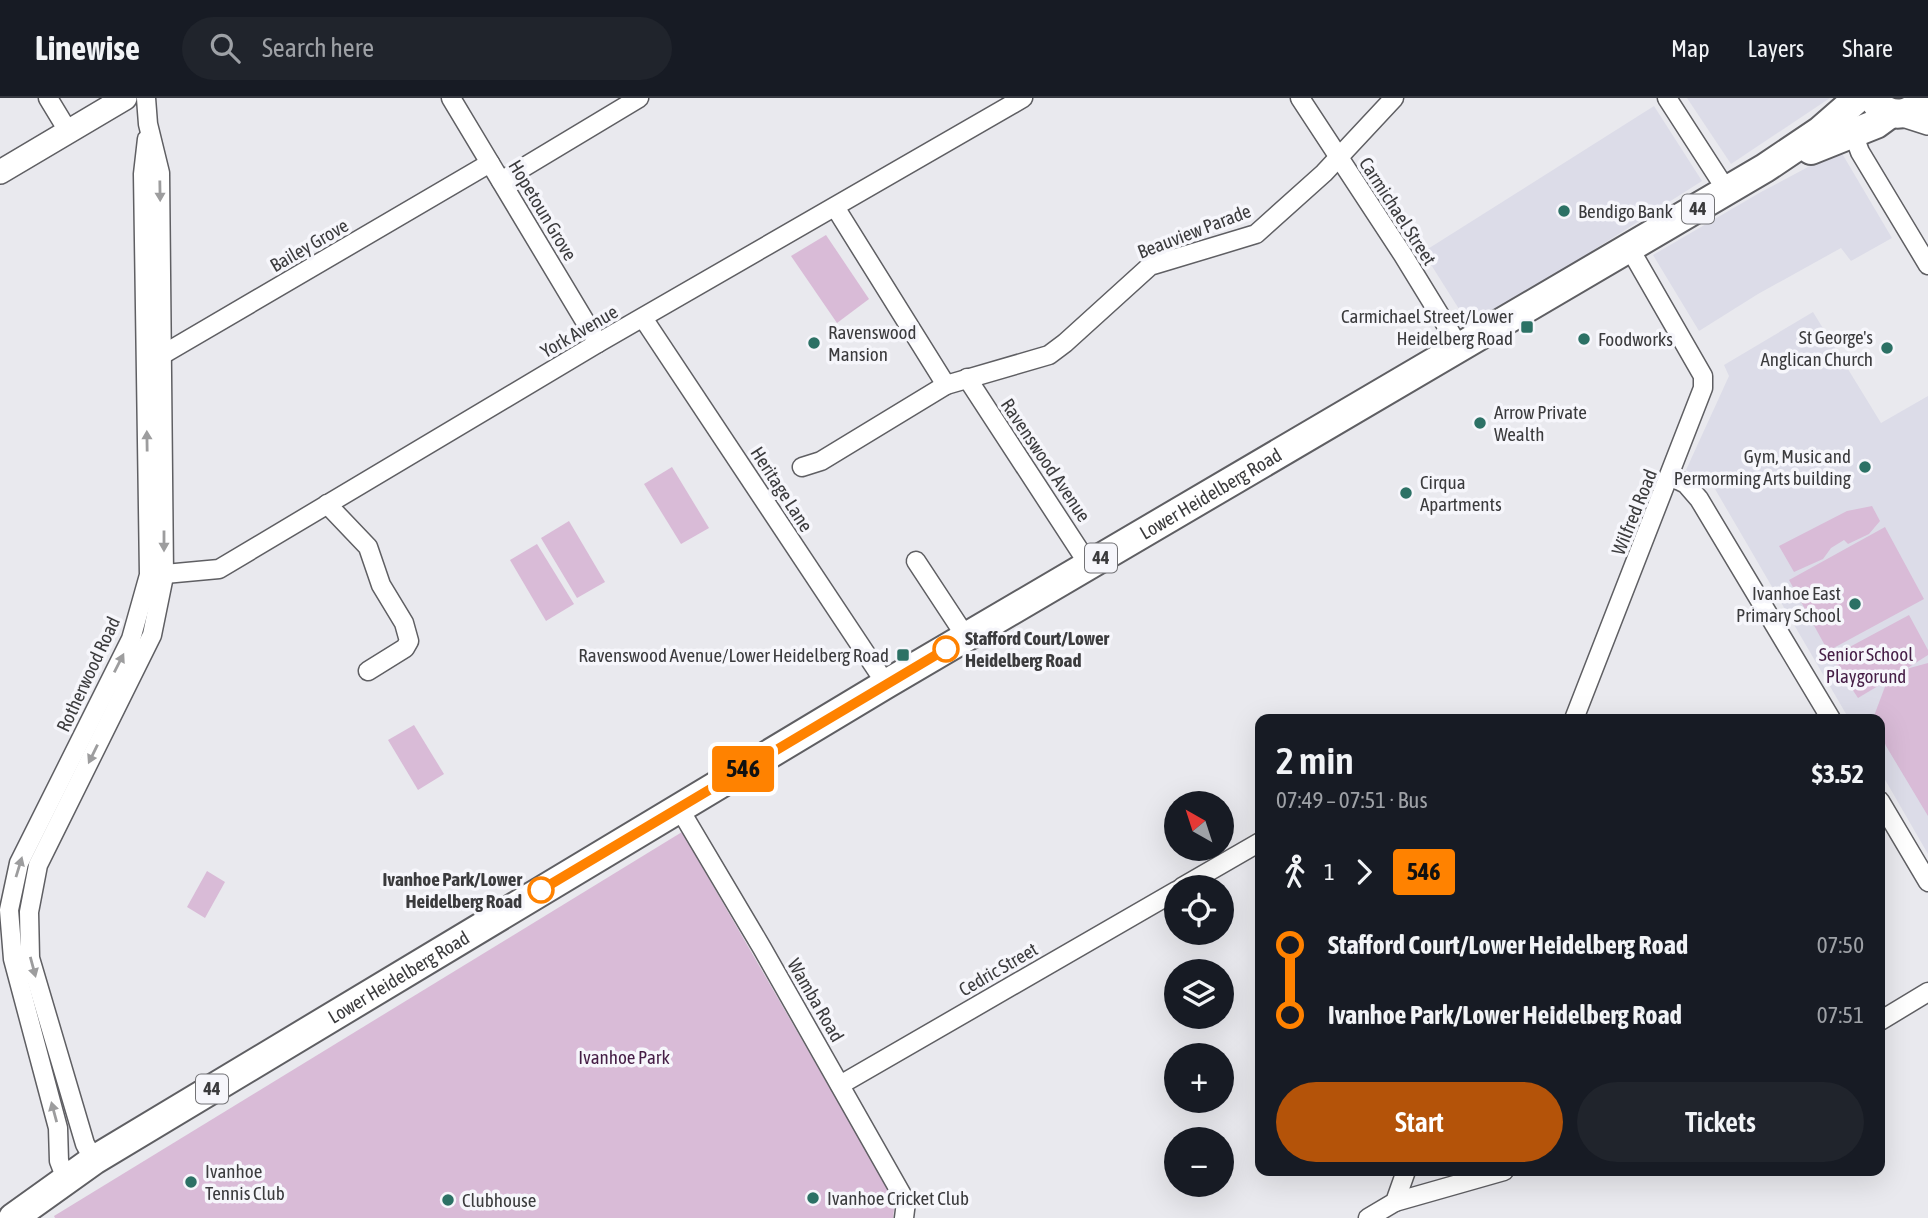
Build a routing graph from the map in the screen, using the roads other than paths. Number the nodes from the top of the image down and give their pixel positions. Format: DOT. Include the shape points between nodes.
graph roads {
  1 [pos="48,98"];
  2 [pos="125,98"];
  3 [pos="146,98"];
  4 [pos="451,98"];
  5 [pos="639,98"];
  6 [pos="1023,98"];
  7 [pos="1300,98"];
  8 [pos="1394,98"];
  9 [pos="1667,98"];
  10 [pos="1858,98"];
  11 [pos="1923,98"];
  12 [pos="1888,109"];
  13 [pos="1928,123"];
  14 [pos="68,131"];
  15 [pos="1853,133"];
  16 [pos="1338,157"];
  17 [pos="490,163"];
  18 [pos="1765,169"];
  19 [pos="0,172"];
  20 [pos="501,181"];
  21 [pos="1727,191"];
  22 [pos="835,207"];
  23 [pos="1630,249"];
  24 [pos="1928,265"];
  25 [pos="643,318"];
  26 [pos="598,343"];
  27 [pos="1460,348"];
  28 [pos="154,357"];
  29 [pos="967,378"];
  30 [pos="946,385"];
  31 [pos="802,467"];
  32 [pos="1671,476"];
  33 [pos="327,504"];
  34 [pos="916,561"];
  35 [pos="1089,565"];
  36 [pos="156,575"];
  37 [pos="966,637"];
  38 [pos="368,671"];
  39 [pos="886,684"];
  40 [pos="1576,714"];
  41 [pos="1828,714"];
  42 [pos="679,808"];
  43 [pos="1885,809"];
  44 [pos="1255,845"];
  45 [pos="1203,875"];
  46 [pos="1928,882"];
  47 [pos="1164,898"];
  48 [pos="1928,992"];
  49 [pos="1885,1018"];
  50 [pos="840,1085"];
  51 [pos="94,1160"];
  52 [pos="1404,1176"];
  53 [pos="1486,1176"];
  54 [pos="66,1179"];
  55 [pos="1395,1202"];
  56 [pos="17,1217"];
  57 [pos="904,1218"];
  58 [pos="1368,1218"];
  1 -- 14 [label="street"];
  2 -- 14 [label="street"];
  3 -- 28 [label="street, Rotherwood Road" via="143,174"];
  4 -- 17 [label="street, Hopetoun Grove"];
  5 -- 20 [label="street"];
  6 -- 22 [label="street, York Avenue"];
  7 -- 16 [label="street, Carmichael Street"];
  8 -- 16 [label="street, Beauview Parade"];
  9 -- 21 [label="street"];
  10 -- 18 [label="main road, Lower Heidelberg Road / 44"];
  11 -- 12 [label="main road, 44" via="1913,110"];
  12 -- 13 [label="street"];
  12 -- 15 [label="main road, Lower Heidelberg Road / 44" via="1876,124"];
  14 -- 19 [label="street"];
  15 -- 18 [label="main road, Lower Heidelberg Road / 44"];
  15 -- 24 [label="street"];
  16 -- 27 [label="street, Carmichael Street"];
  16 -- 29 [label="street, Beauview Parade" via="1256,234 1150,266 1049,355"];
  17 -- 20 [label="street, Hopetoun Grove"];
  17 -- 28 [label="street, Bailey Grove"];
  18 -- 21 [label="main road, Lower Heidelberg Road / 44"];
  20 -- 26 [label="street, Hopetoun Grove"];
  21 -- 23 [label="main road, Lower Heidelberg Road / 44"];
  22 -- 25 [label="street, York Avenue"];
  22 -- 30 [label="street"];
  23 -- 27 [label="main road, Lower Heidelberg Road / 44"];
  23 -- 32 [label="street, Wilfred Road" via="1703,376 1703,388"];
  25 -- 26 [label="street, York Avenue"];
  25 -- 39 [label="street, Heritage Lane"];
  26 -- 33 [label="street, York Avenue"];
  27 -- 35 [label="main road, Lower Heidelberg Road / 44"];
  28 -- 36 [label="street, Rotherwood Road"];
  29 -- 30 [label="street, Beauview Parade"];
  29 -- 35 [label="street, Ravenswood Avenue"];
  30 -- 31 [label="street, Beauview Parade" via="821,461"];
  32 -- 40 [label="street, Wilfred Road"];
  32 -- 41 [label="street" via="1699,499"];
  33 -- 36 [label="street, York Avenue" via="219,569"];
  33 -- 38 [label="street" via="368,547 381,585 410,641"];
  34 -- 37 [label="street"];
  35 -- 37 [label="main road, Lower Heidelberg Road / 44"];
  36 -- 51 [label="street, Rotherwood Road, one-way" via="152,635 38,865 29,912 30,958 85,1144"];
  54 -- 36 [label="street, Rotherwood Road, one-way" via="59,1161 58,1128 13,959 9,909 19,863 131,639"];
  37 -- 39 [label="main road, Lower Heidelberg Road / 44"];
  39 -- 42 [label="main road, Lower Heidelberg Road / 44"];
  42 -- 50 [label="street, Wamba Road"];
  42 -- 51 [label="main road, Lower Heidelberg Road / 44"];
  43 -- 46 [label="street"];
  44 -- 45 [label="street"];
  47 -- 50 [label="street, Cedric Street"];
  48 -- 49 [label="street"];
  50 -- 57 [label="street, Wamba Road" via="906,1202"];
  51 -- 54 [label="main road, Lower Heidelberg Road / 44"];
  52 -- 55 [label="street"];
  53 -- 55 [label="street"];
  54 -- 56 [label="main road, Lower Heidelberg Road / 44"];
  55 -- 58 [label="street"];
}
